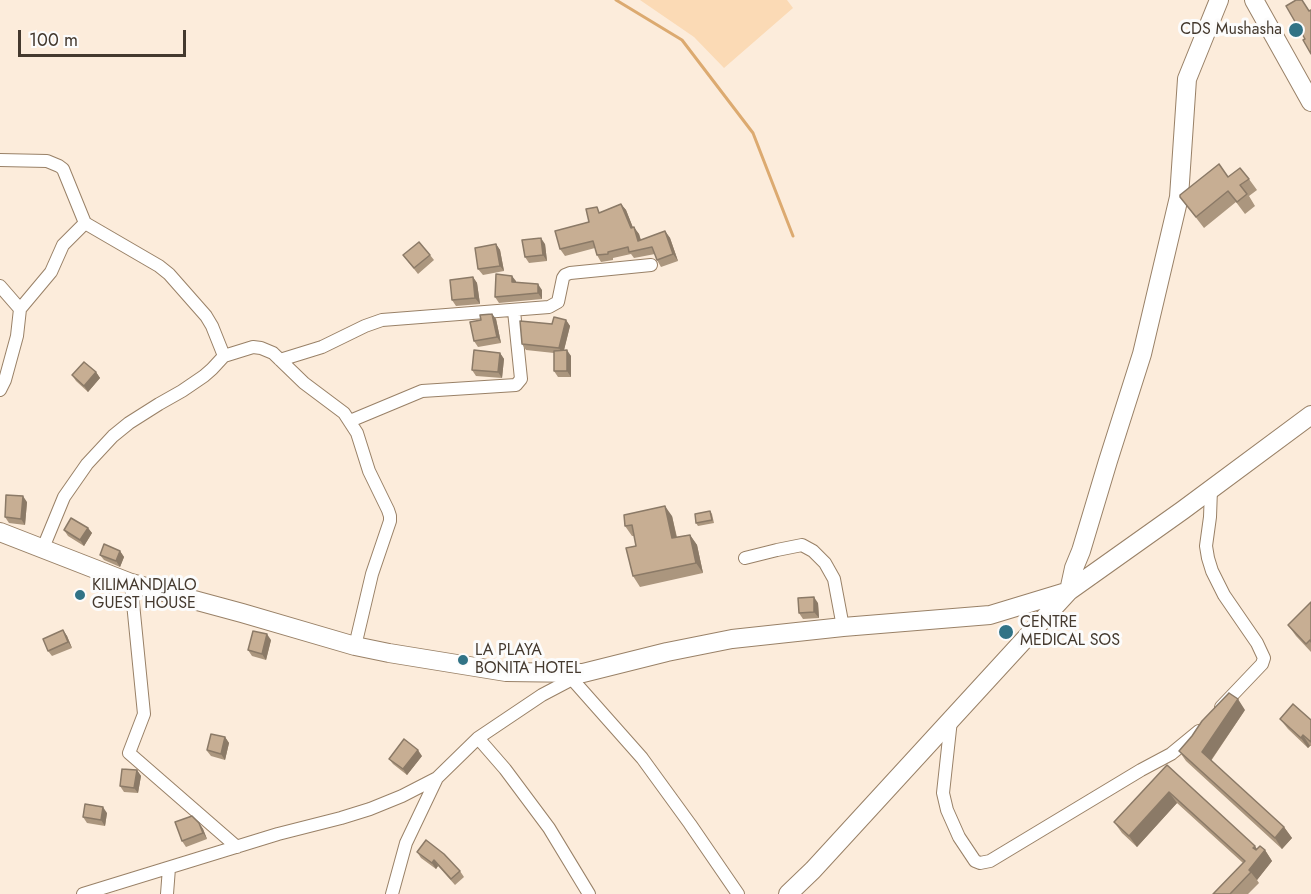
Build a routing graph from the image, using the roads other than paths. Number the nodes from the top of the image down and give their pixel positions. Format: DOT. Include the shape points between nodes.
graph roads {
  1 [pos="1219,0"];
  2 [pos="1254,0"];
  3 [pos="1311,102"];
  4 [pos="0,160"];
  5 [pos="86,223"];
  6 [pos="651,265"];
  7 [pos="0,286"];
  8 [pos="20,309"];
  9 [pos="514,310"];
  10 [pos="224,356"];
  11 [pos="280,360"];
  12 [pos="0,390"];
  13 [pos="1311,416"];
  14 [pos="351,422"];
  15 [pos="1211,489"];
  16 [pos="0,532"];
  17 [pos="43,548"];
  18 [pos="745,558"];
  19 [pos="131,583"];
  20 [pos="1070,591"];
  21 [pos="843,627"];
  22 [pos="355,646"];
  23 [pos="577,676"];
  24 [pos="951,720"];
  25 [pos="478,738"];
  26 [pos="437,778"];
  27 [pos="237,847"];
  28 [pos="169,868"];
  29 [pos="83,894"];
  30 [pos="167,894"];
  31 [pos="392,894"];
  32 [pos="589,894"];
  33 [pos="738,894"];
  34 [pos="788,894"];
  1 -- 20 [label="street" via="1187,79 1179,197 1142,354"];
  2 -- 3 [label="street"];
  4 -- 5 [label="street" via="59,166"];
  5 -- 8 [label="street" via="63,244 51,272"];
  5 -- 10 [label="street" via="169,274 206,316"];
  6 -- 9 [label="street" via="570,273 563,278 555,305"];
  7 -- 8 [label="street"];
  8 -- 12 [label="street" via="17,336"];
  9 -- 11 [label="street" via="386,319"];
  9 -- 14 [label="street" via="521,378 516,385 422,391"];
  10 -- 11 [label="street" via="253,347 273,353"];
  10 -- 17 [label="street" via="204,376 129,423 102,447 64,497"];
  11 -- 14 [label="street"];
  13 -- 15 [label="street"];
  14 -- 22 [label="street" via="390,516"];
  15 -- 20 [label="street"];
  15 -- 24 [label="street" via="1206,546 1212,571 1264,658 1198,732 1171,754 990,861 980,863 959,837 943,793"];
  16 -- 17 [label="street"];
  17 -- 19 [label="street"];
  18 -- 21 [label="street" via="802,545 813,551 834,579"];
  19 -- 22 [label="street"];
  19 -- 27 [label="street" via="144,714 129,753"];
  20 -- 21 [label="street" via="990,615"];
  20 -- 24 [label="street"];
  21 -- 23 [label="street" via="732,639"];
  22 -- 23 [label="street" via="506,672"];
  23 -- 25 [label="street"];
  23 -- 33 [label="street" via="642,758"];
  24 -- 34 [label="street"];
  25 -- 26 [label="street"];
  25 -- 32 [label="street" via="549,828"];
  26 -- 27 [label="street" via="370,809"];
  26 -- 31 [label="street" via="406,843"];
  27 -- 28 [label="street"];
  28 -- 29 [label="street"];
  28 -- 30 [label="street"];
}
